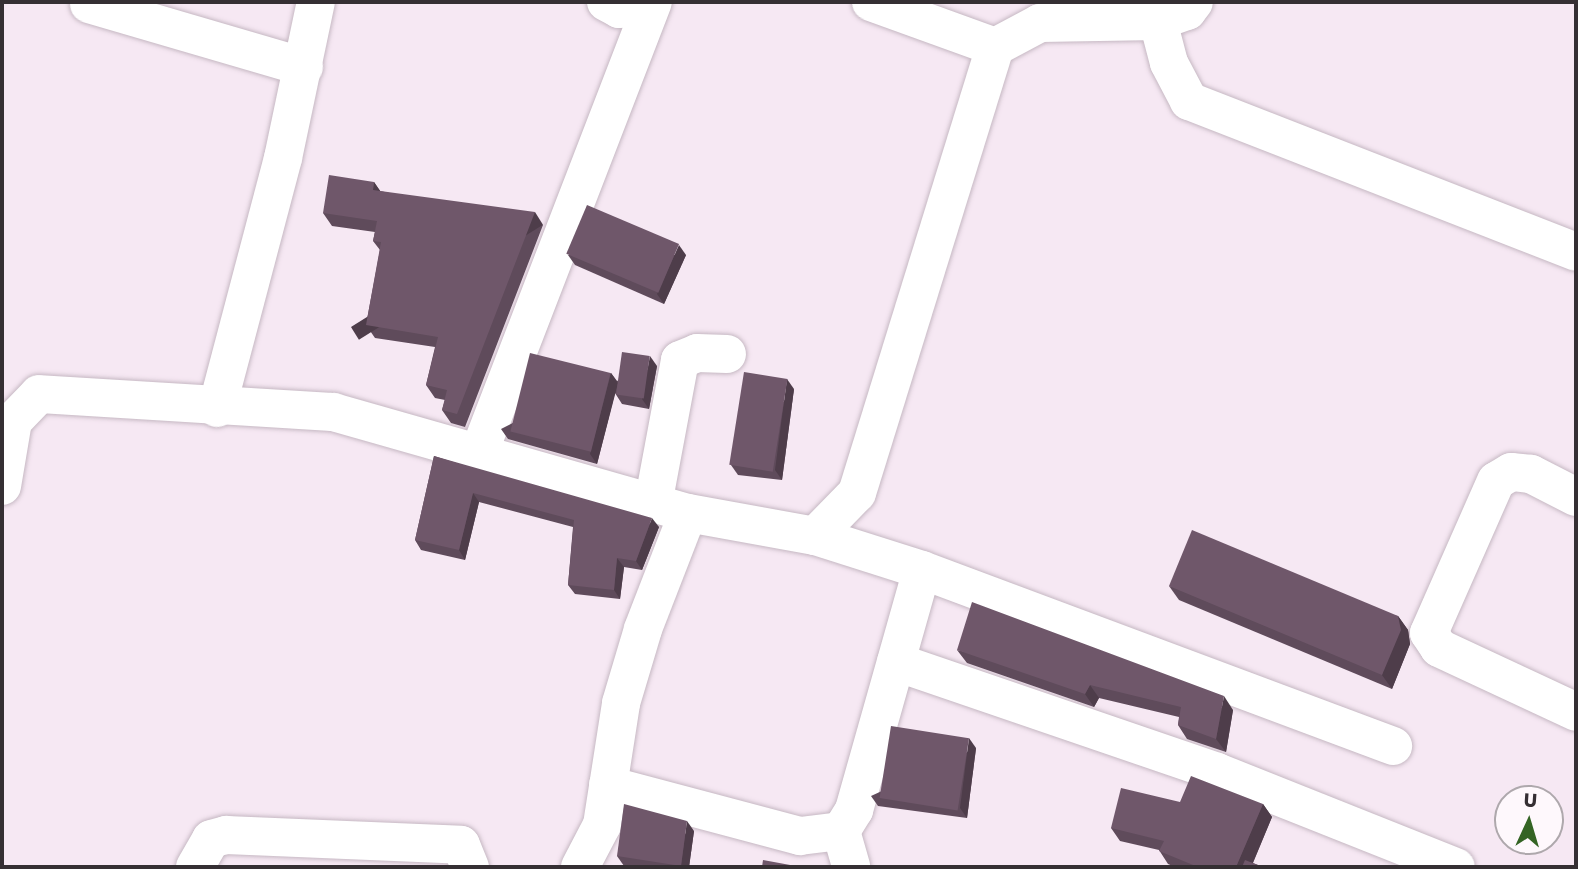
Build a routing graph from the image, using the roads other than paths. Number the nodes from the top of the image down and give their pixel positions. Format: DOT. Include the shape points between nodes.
graph roads {
  1 [pos="316,2"];
  2 [pos="606,2"];
  3 [pos="653,2"];
  4 [pos="872,2"];
  5 [pos="1194,2"];
  6 [pos="89,4"];
  7 [pos="1158,21"];
  8 [pos="995,47"];
  9 [pos="304,67"];
  10 [pos="1576,252"];
  11 [pos="727,354"];
  12 [pos="217,408"];
  13 [pos="480,450"];
  14 [pos="2,486"];
  15 [pos="1576,497"];
  16 [pos="671,506"];
  17 [pos="815,536"];
  18 [pos="922,570"];
  19 [pos="896,662"];
  20 [pos="1576,712"];
  21 [pos="1393,746"];
  22 [pos="608,785"];
  23 [pos="841,831"];
  24 [pos="195,867"];
  25 [pos="470,867"];
  26 [pos="580,867"];
  27 [pos="851,867"];
  28 [pos="1456,867"];
  1 -- 9 [label="street"];
  2 -- 3 [label="street" via="619,9"];
  3 -- 13 [label="street"];
  4 -- 8 [label="street"];
  5 -- 7 [label="street" via="1187,12"];
  6 -- 9 [label="street"];
  7 -- 8 [label="street" via="1040,23"];
  7 -- 10 [label="street" via="1178,87 1189,102"];
  8 -- 17 [label="street" via="857,493"];
  9 -- 12 [label="street"];
  11 -- 16 [label="street" via="697,353 680,360"];
  12 -- 13 [label="street" via="333,412"];
  12 -- 14 [label="street" via="39,394 13,421"];
  13 -- 16 [label="street"];
  15 -- 20 [label="street" via="1531,474 1511,472 1496,481 1429,633 1439,648"];
  16 -- 17 [label="street"];
  16 -- 22 [label="street" via="625,690"];
  17 -- 18 [label="street"];
  18 -- 19 [label="street"];
  18 -- 21 [label="street"];
  19 -- 23 [label="street" via="854,810"];
  19 -- 28 [label="street" via="1217,772"];
  22 -- 23 [label="street" via="800,836"];
  22 -- 26 [label="street" via="601,825"];
  23 -- 27 [label="street"];
  24 -- 25 [label="street" via="211,839 226,835 461,845"];
}
